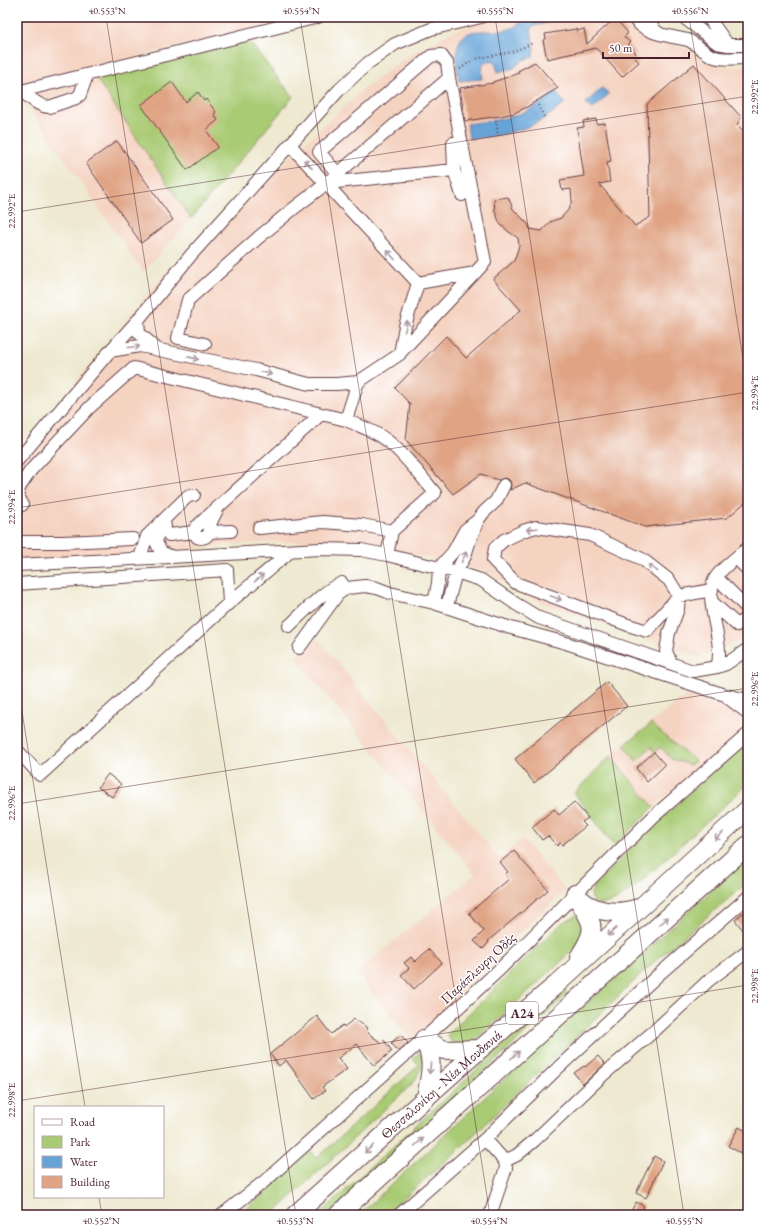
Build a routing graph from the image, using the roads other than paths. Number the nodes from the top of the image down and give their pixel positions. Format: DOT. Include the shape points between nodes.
graph roads {
  1 [pos="318,17"];
  2 [pos="481,17"];
  3 [pos="651,17"];
  4 [pos="683,17"];
  5 [pos="688,17"];
  6 [pos="708,17"];
  7 [pos="634,18"];
  8 [pos="290,19"];
  9 [pos="698,29"];
  10 [pos="660,34"];
  11 [pos="728,45"];
  12 [pos="748,45"];
  13 [pos="748,58"];
  14 [pos="87,75"];
  15 [pos="453,75"];
  16 [pos="19,91"];
  17 [pos="453,143"];
  18 [pos="290,145"];
  19 [pos="454,170"];
  20 [pos="338,174"];
  21 [pos="326,183"];
  22 [pos="462,195"];
  23 [pos="475,273"];
  24 [pos="418,283"];
  25 [pos="138,320"];
  26 [pos="205,344"];
  27 [pos="110,350"];
  28 [pos="158,350"];
  29 [pos="400,354"];
  30 [pos="358,382"];
  31 [pos="320,415"];
  32 [pos="346,420"];
  33 [pos="17,461"];
  34 [pos="504,485"];
  35 [pos="22,505"];
  36 [pos="218,507"];
  37 [pos="478,520"];
  38 [pos="259,528"];
  39 [pos="231,531"];
  40 [pos="392,531"];
  41 [pos="194,532"];
  42 [pos="210,532"];
  43 [pos="169,535"];
  44 [pos="133,539"];
  45 [pos="17,542"];
  46 [pos="748,548"];
  47 [pos="290,551"];
  48 [pos="387,555"];
  49 [pos="170,556"];
  50 [pos="140,558"];
  51 [pos="736,558"];
  52 [pos="17,565"];
  53 [pos="439,568"];
  54 [pos="748,570"];
  55 [pos="456,572"];
  56 [pos="716,577"];
  57 [pos="17,584"];
  58 [pos="377,588"];
  59 [pos="679,596"];
  60 [pos="712,596"];
  61 [pos="229,603"];
  62 [pos="434,603"];
  63 [pos="447,606"];
  64 [pos="748,609"];
  65 [pos="748,618"];
  66 [pos="289,626"];
  67 [pos="720,637"];
  68 [pos="299,648"];
  69 [pos="748,649"];
  70 [pos="649,655"];
  71 [pos="738,656"];
  72 [pos="671,663"];
  73 [pos="717,667"];
  74 [pos="722,694"];
  75 [pos="748,700"];
  76 [pos="748,713"];
  77 [pos="748,734"];
  78 [pos="17,750"];
  79 [pos="748,810"];
  80 [pos="748,845"];
  81 [pos="575,894"];
  82 [pos="748,897"];
  83 [pos="638,908"];
  84 [pos="748,951"];
  85 [pos="557,984"];
  86 [pos="424,1039"];
  87 [pos="480,1049"];
  88 [pos="426,1098"];
  89 [pos="485,1139"];
  90 [pos="505,1161"];
  91 [pos="222,1215"];
  92 [pos="295,1215"];
  93 [pos="338,1215"];
  94 [pos="399,1215"];
  95 [pos="490,1215"];
  1 -- 8 [label="street"];
  2 -- 18 [label="street" via="431,29 395,44 363,67 339,90"];
  3 -- 10 [label="street" via="653,28"];
  4 -- 9 [label="street"];
  5 -- 9 [label="street"];
  6 -- 11 [label="street"];
  7 -- 10 [label="street" via="645,29"];
  8 -- 14 [label="street"];
  9 -- 11 [label="street" via="714,42"];
  10 -- 13 [label="street" via="688,40 716,57"];
  11 -- 12 [label="street"];
  14 -- 16 [label="street"];
  14 -- 16 [label="street" via="80,95 48,107 40,105"];
  15 -- 20 [label="street"];
  15 -- 20 [label="street" via="441,55 431,56 349,125 319,152"];
  15 -- 23 [label="street" via="484,262"];
  17 -- 19 [label="street"];
  21 -- 18 [label="street, one-way"];
  18 -- 25 [label="street" via="191,255"];
  19 -- 21 [label="street"];
  19 -- 22 [label="street"];
  20 -- 21 [label="street"];
  24 -- 21 [label="street, one-way"];
  21 -- 26 [label="street" via="293,208 188,300 178,338"];
  23 -- 24 [label="street"];
  23 -- 29 [label="street"];
  29 -- 24 [label="street, one-way" via="405,326"];
  25 -- 27 [label="street"];
  25 -- 28 [label="street" via="140,333"];
  27 -- 28 [label="street, one-way" via="140,346"];
  27 -- 33 [label="street"];
  28 -- 30 [label="street, one-way" via="256,370 309,384"];
  29 -- 30 [label="street"];
  30 -- 32 [label="street"];
  31 -- 32 [label="street"];
  31 -- 35 [label="street" via="134,368 90,407 31,470 19,488 18,496"];
  31 -- 36 [label="street"];
  32 -- 40 [label="street" via="374,432 393,445 435,493"];
  34 -- 37 [label="street" via="496,500"];
  36 -- 41 [label="street" via="196,527"];
  36 -- 42 [label="street" via="211,520"];
  37 -- 53 [label="street" via="465,530 453,552"];
  55 -- 37 [label="street, one-way" via="465,556"];
  38 -- 40 [label="street" via="323,522 362,525"];
  39 -- 42 [label="street"];
  40 -- 48 [label="street"];
  41 -- 42 [label="street" via="197,537 202,538"];
  41 -- 43 [label="street"];
  44 -- 45 [label="street"];
  46 -- 51 [label="street"];
  47 -- 48 [label="street" via="361,550"];
  47 -- 49 [label="street"];
  61 -- 47 [label="street, one-way"];
  48 -- 53 [label="street"];
  49 -- 50 [label="street"];
  49 -- 50 [label="street" via="161,552 156,542 158,532 192,501 194,495 188,496 147,536"];
  50 -- 52 [label="street"];
  51 -- 54 [label="street"];
  51 -- 56 [label="street"];
  53 -- 55 [label="street"];
  53 -- 62 [label="street"];
  55 -- 63 [label="street"];
  55 -- 70 [label="street" via="481,580 540,618"];
  56 -- 60 [label="street"];
  56 -- 64 [label="street"];
  57 -- 61 [label="street" via="227,570"];
  58 -- 62 [label="street"];
  58 -- 66 [label="street" via="357,579 336,585"];
  58 -- 68 [label="street" via="347,588 338,594"];
  59 -- 59 [label="street, one-way" via="669,580 642,559 590,535 536,527 523,530 495,548 493,560 516,583 647,631"];
  59 -- 60 [label="street"];
  59 -- 70 [label="street" via="658,647"];
  59 -- 72 [label="street" via="678,609 669,632 666,651"];
  60 -- 65 [label="street" via="737,625"];
  60 -- 67 [label="street" via="711,607"];
  61 -- 78 [label="street" via="40,775"];
  62 -- 63 [label="street"];
  63 -- 74 [label="street"];
  67 -- 71 [label="street" via="732,656"];
  67 -- 73 [label="street" via="720,659"];
  69 -- 71 [label="street"];
  70 -- 72 [label="street"];
  71 -- 73 [label="street"];
  72 -- 73 [label="street" via="693,671"];
  74 -- 75 [label="street"];
  74 -- 76 [label="street"];
  77 -- 81 [label="street, Παράπλευρη Οδός" via="653,817"];
  79 -- 83 [label="highway, Θεσσαλονίκη - Νέα Μουδανιά / Α24, one-way"];
  93 -- 80 [label="highway, Θεσσαλονίκη - Νέα Μουδανιά / Α24, one-way"];
  81 -- 83 [label="highway" via="587,905 599,910 619,912"];
  81 -- 85 [label="highway" via="589,916 592,928 585,949"];
  81 -- 86 [label="street, Παράπλευρη Οδός" via="500,969"];
  82 -- 89 [label="street" via="663,971"];
  83 -- 85 [label="highway, Θεσσαλονίκη - Νέα Μουδανιά / Α24, one-way"];
  84 -- 90 [label="street" via="708,981 535,1140"];
  85 -- 87 [label="highway, Θεσσαλονίκη - Νέα Μουδανιά / Α24"];
  86 -- 87 [label="highway" via="444,1050"];
  86 -- 88 [label="highway, one-way" via="432,1063"];
  86 -- 91 [label="street, Παράπλευρη Οδός" via="266,1180"];
  87 -- 88 [label="highway, Θεσσαλονίκη - Νέα Μουδανιά / Α24"];
  88 -- 92 [label="highway, Θεσσαλονίκη - Νέα Μουδανιά / Α24, one-way"];
  89 -- 90 [label="street"];
  89 -- 94 [label="street"];
  90 -- 95 [label="street" via="505,1174"];
}
